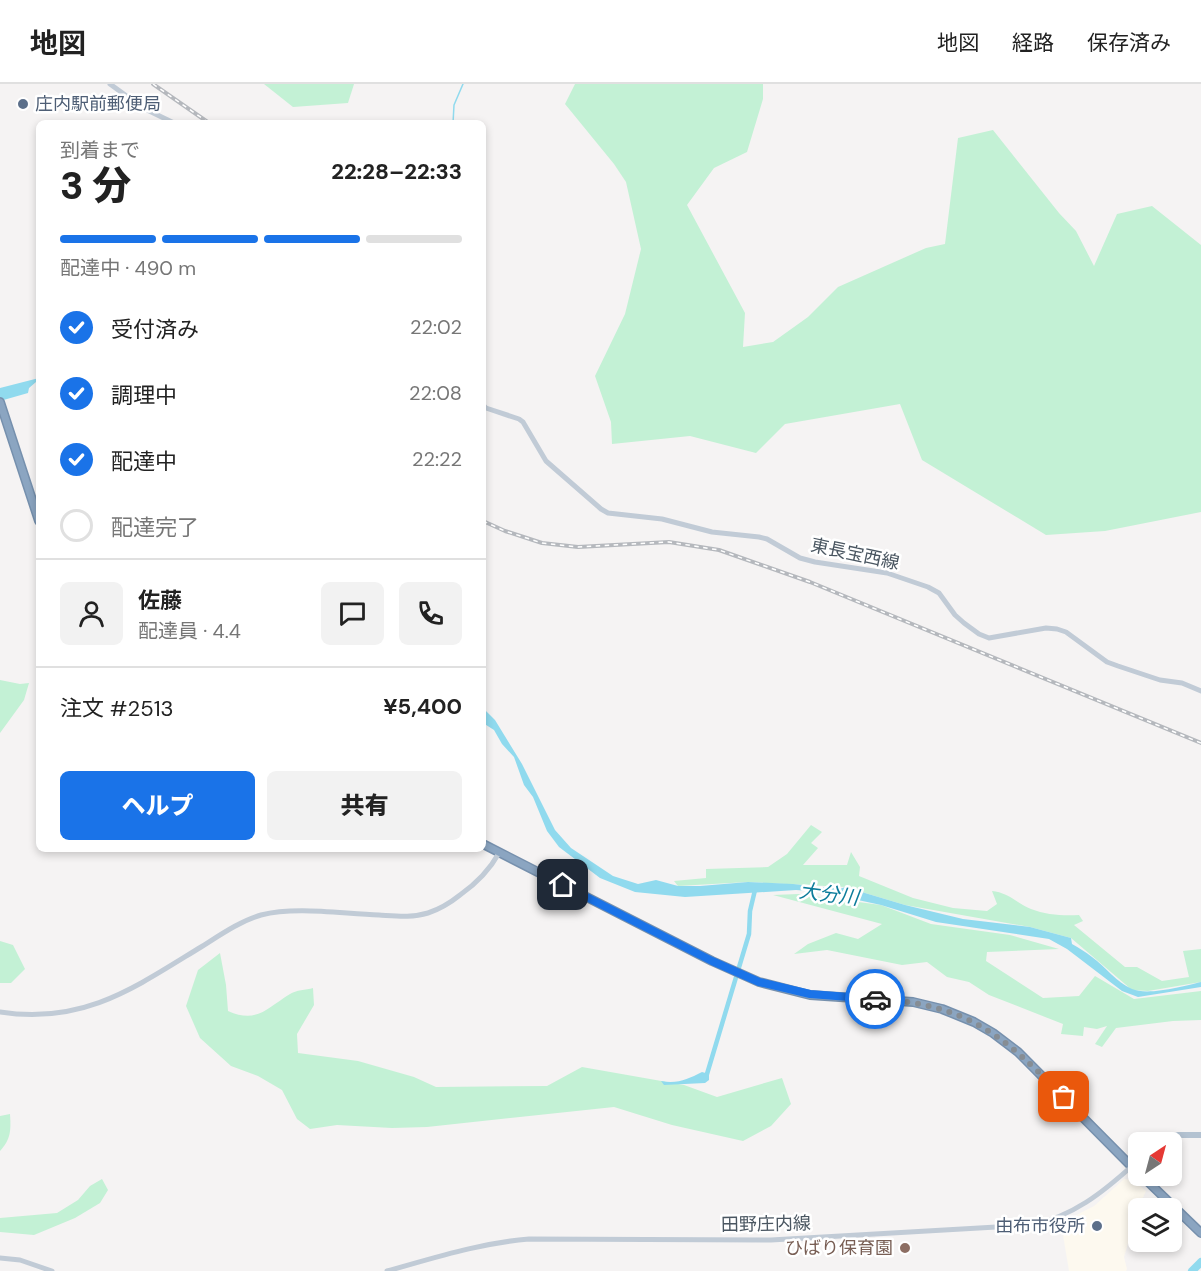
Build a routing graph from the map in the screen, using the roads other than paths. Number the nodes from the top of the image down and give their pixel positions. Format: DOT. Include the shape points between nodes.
graph roads {
  1 [pos="110,84"];
  2 [pos="168,120"];
  3 [pos="0,402"];
  4 [pos="486,408"];
  5 [pos="36,512"];
  6 [pos="1201,691"];
  7 [pos="486,846"];
  8 [pos="499,853"];
  9 [pos="0,1012"];
  10 [pos="1182,1135"];
  11 [pos="1201,1135"];
  12 [pos="1128,1162"];
  13 [pos="1128,1170"];
  14 [pos="1152,1186"];
  15 [pos="1199,1232"];
  16 [pos="0,1258"];
  17 [pos="52,1271"];
  18 [pos="387,1271"];
  1 -- 2 [label="main road"];
  3 -- 5 [label="highway"];
  4 -- 6 [label="main road, 東長宝西線" via="524,422 546,461 608,513 759,537 814,562 886,573 928,586 939,593 955,615 989,638 1057,629 1107,662"];
  7 -- 8 [label="highway"];
  8 -- 9 [label="main road" via="483,877 445,906 428,913 404,917 293,911 264,915 229,930 135,988 99,1004 48,1014"];
  8 -- 12 [label="highway" via="744,977 799,993 905,1001 967,1018 1011,1046"];
  10 -- 11 [label="main road"];
  13 -- 18 [label="main road, 田野庄内線" via="1081,1207 1032,1225 771,1240 529,1239 458,1251"];
  14 -- 15 [label="highway"];
  16 -- 17 [label="main road"];
}
